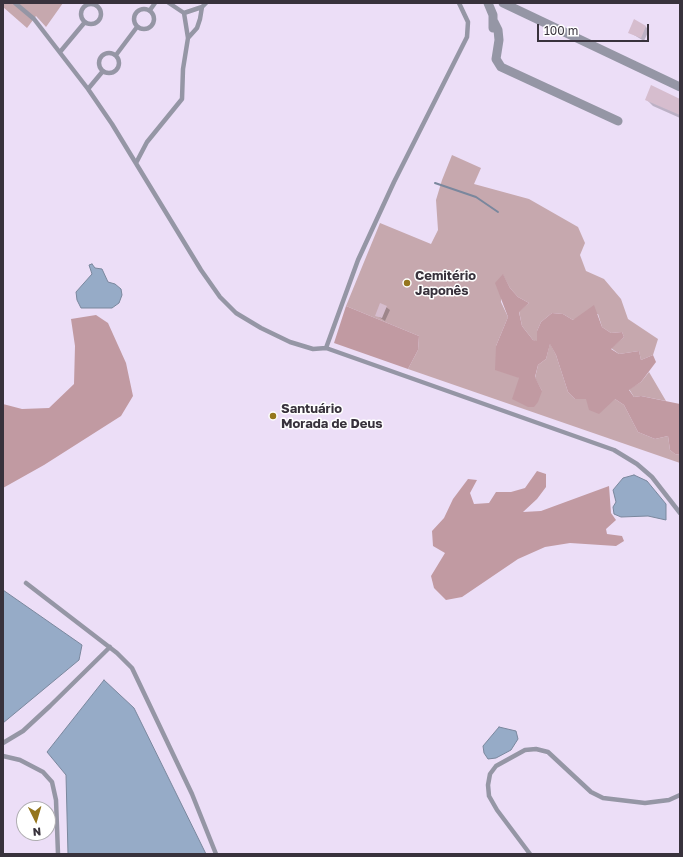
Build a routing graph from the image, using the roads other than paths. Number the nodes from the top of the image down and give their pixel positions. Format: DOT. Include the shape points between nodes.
graph roads {
  1 [pos="15,3"];
  2 [pos="155,3"];
  3 [pos="169,3"];
  4 [pos="206,3"];
  5 [pos="459,3"];
  6 [pos="488,3"];
  7 [pos="503,3"];
  8 [pos="99,4"];
  9 [pos="202,7"];
  10 [pos="150,10"];
  11 [pos="184,13"];
  12 [pos="85,22"];
  13 [pos="137,27"];
  14 [pos="188,38"];
  15 [pos="60,52"];
  16 [pos="116,55"];
  17 [pos="103,71"];
  18 [pos="680,87"];
  19 [pos="88,89"];
  20 [pos="618,121"];
  21 [pos="136,163"];
  22 [pos="326,348"];
  23 [pos="680,513"];
  24 [pos="26,583"];
  25 [pos="110,647"];
  26 [pos="3,742"];
  27 [pos="3,756"];
  28 [pos="680,795"];
  29 [pos="58,854"];
  30 [pos="216,854"];
  31 [pos="530,854"];
  1 -- 15 [label="lane" via="34,19"];
  2 -- 10 [label="lane"];
  3 -- 11 [label="lane"];
  4 -- 9 [label="lane"];
  5 -- 22 [label="lane" via="468,22 467,37 358,260"];
  6 -- 20 [label="street" via="493,26 498,30 496,59 501,68"];
  7 -- 18 [label="street"];
  8 -- 12 [label="lane" via="86,5 82,10 81,17"];
  8 -- 12 [label="lane" via="101,18 91,25"];
  9 -- 11 [label="lane"];
  9 -- 14 [label="lane" via="197,28"];
  10 -- 13 [label="lane" via="144,8 134,15 133,22"];
  10 -- 13 [label="lane" via="154,22 150,27"];
  11 -- 14 [label="lane"];
  12 -- 15 [label="lane"];
  13 -- 16 [label="lane"];
  14 -- 21 [label="lane" via="182,99 147,142"];
  15 -- 19 [label="lane"];
  16 -- 17 [label="lane" via="120,60 115,72 109,74"];
  16 -- 17 [label="lane" via="110,52 104,54 99,66"];
  17 -- 19 [label="lane"];
  19 -- 21 [label="lane"];
  21 -- 22 [label="lane" via="200,270 236,313 290,342 313,349"];
  22 -- 23 [label="lane" via="614,450 652,477"];
  24 -- 25 [label="lane"];
  25 -- 26 [label="lane" via="23,731"];
  25 -- 30 [label="lane" via="132,668 192,794"];
  27 -- 29 [label="lane" via="20,760 43,772 52,782 56,800"];
  28 -- 31 [label="lane" via="669,800 646,803 603,798 590,792 548,752 525,750 496,766 490,774 488,785 489,796 497,810"];
}
